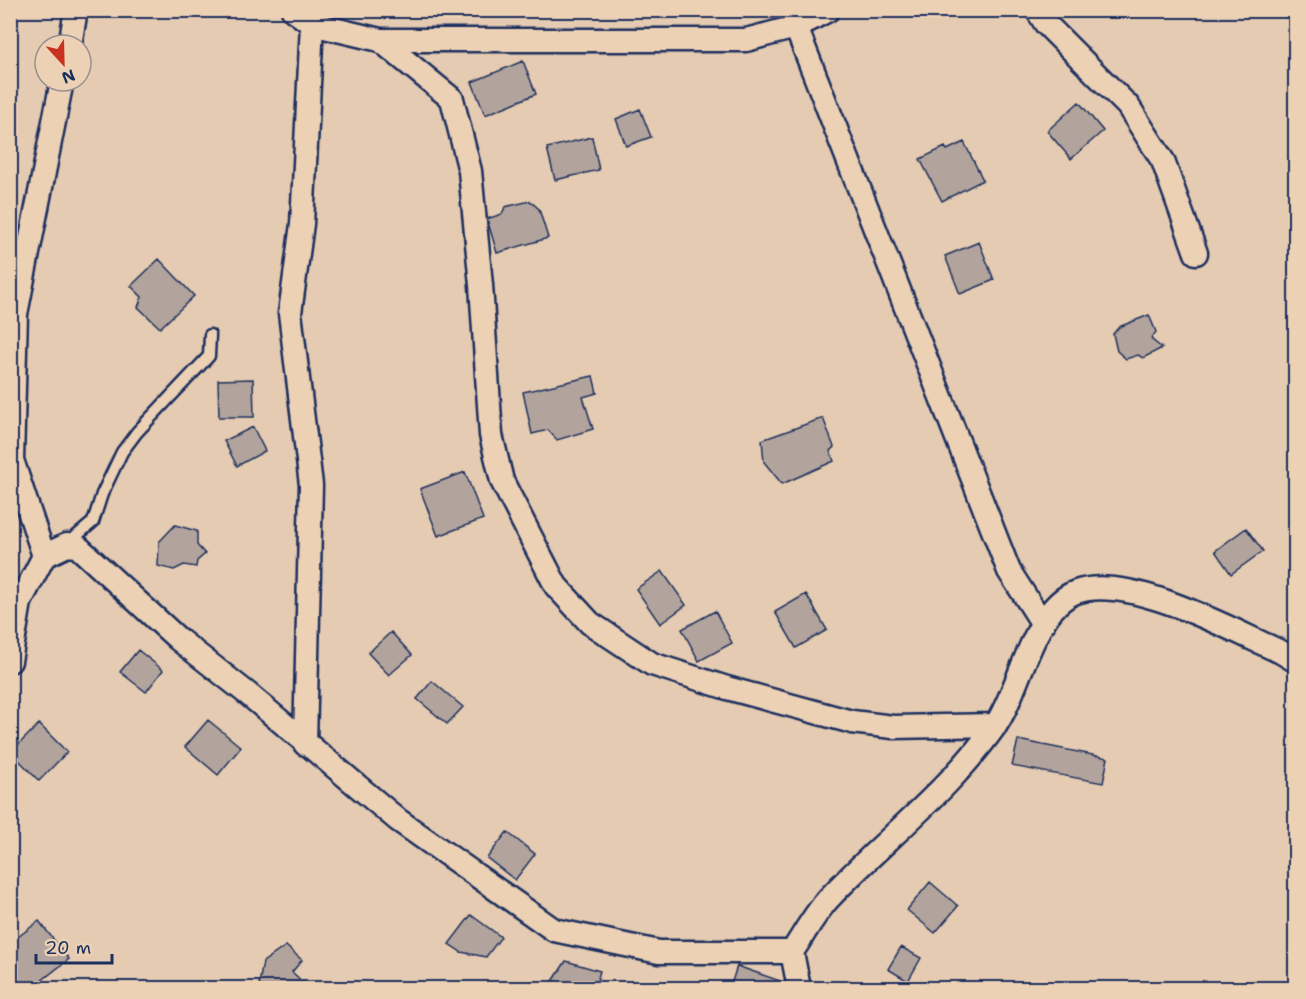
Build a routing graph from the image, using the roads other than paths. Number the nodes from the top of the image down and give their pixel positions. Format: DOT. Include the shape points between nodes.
graph roads {
  1 [pos="76,10"];
  2 [pos="293,10"];
  3 [pos="828,10"];
  4 [pos="1037,10"];
  5 [pos="312,24"];
  6 [pos="796,27"];
  7 [pos="72,33"];
  8 [pos="380,40"];
  9 [pos="59,93"];
  10 [pos="1196,253"];
  11 [pos="17,275"];
  12 [pos="210,335"];
  13 [pos="67,545"];
  14 [pos="44,555"];
  15 [pos="1042,624"];
  16 [pos="10,661"];
  17 [pos="1296,662"];
  18 [pos="996,725"];
  19 [pos="305,744"];
  20 [pos="792,952"];
  21 [pos="799,988"];
  1 -- 7 [label="street"];
  2 -- 5 [label="street"];
  3 -- 6 [label="street"];
  4 -- 10 [label="street" via="1046,24 1128,106 1163,161"];
  5 -- 8 [label="street"];
  5 -- 19 [label="street" via="302,224 290,313 311,485"];
  6 -- 8 [label="street" via="746,40"];
  6 -- 15 [label="street" via="1009,571"];
  8 -- 18 [label="street" via="452,99 470,171 491,435 502,481 556,586 583,616 620,645 652,664 727,688 852,722 893,727"];
  9 -- 11 [label="street"];
  11 -- 14 [label="street" via="12,460"];
  12 -- 13 [label="lane" via="209,356 137,432 122,452 93,522"];
  13 -- 14 [label="street"];
  13 -- 19 [label="street" via="77,546 178,639"];
  14 -- 16 [label="street" via="20,602"];
  15 -- 17 [label="street" via="1056,605 1074,592 1098,588 1155,597"];
  15 -- 18 [label="street"];
  18 -- 20 [label="street" via="942,789 829,897"];
  19 -- 20 [label="street" via="398,820 554,930 659,952"];
  20 -- 21 [label="street"];
}
